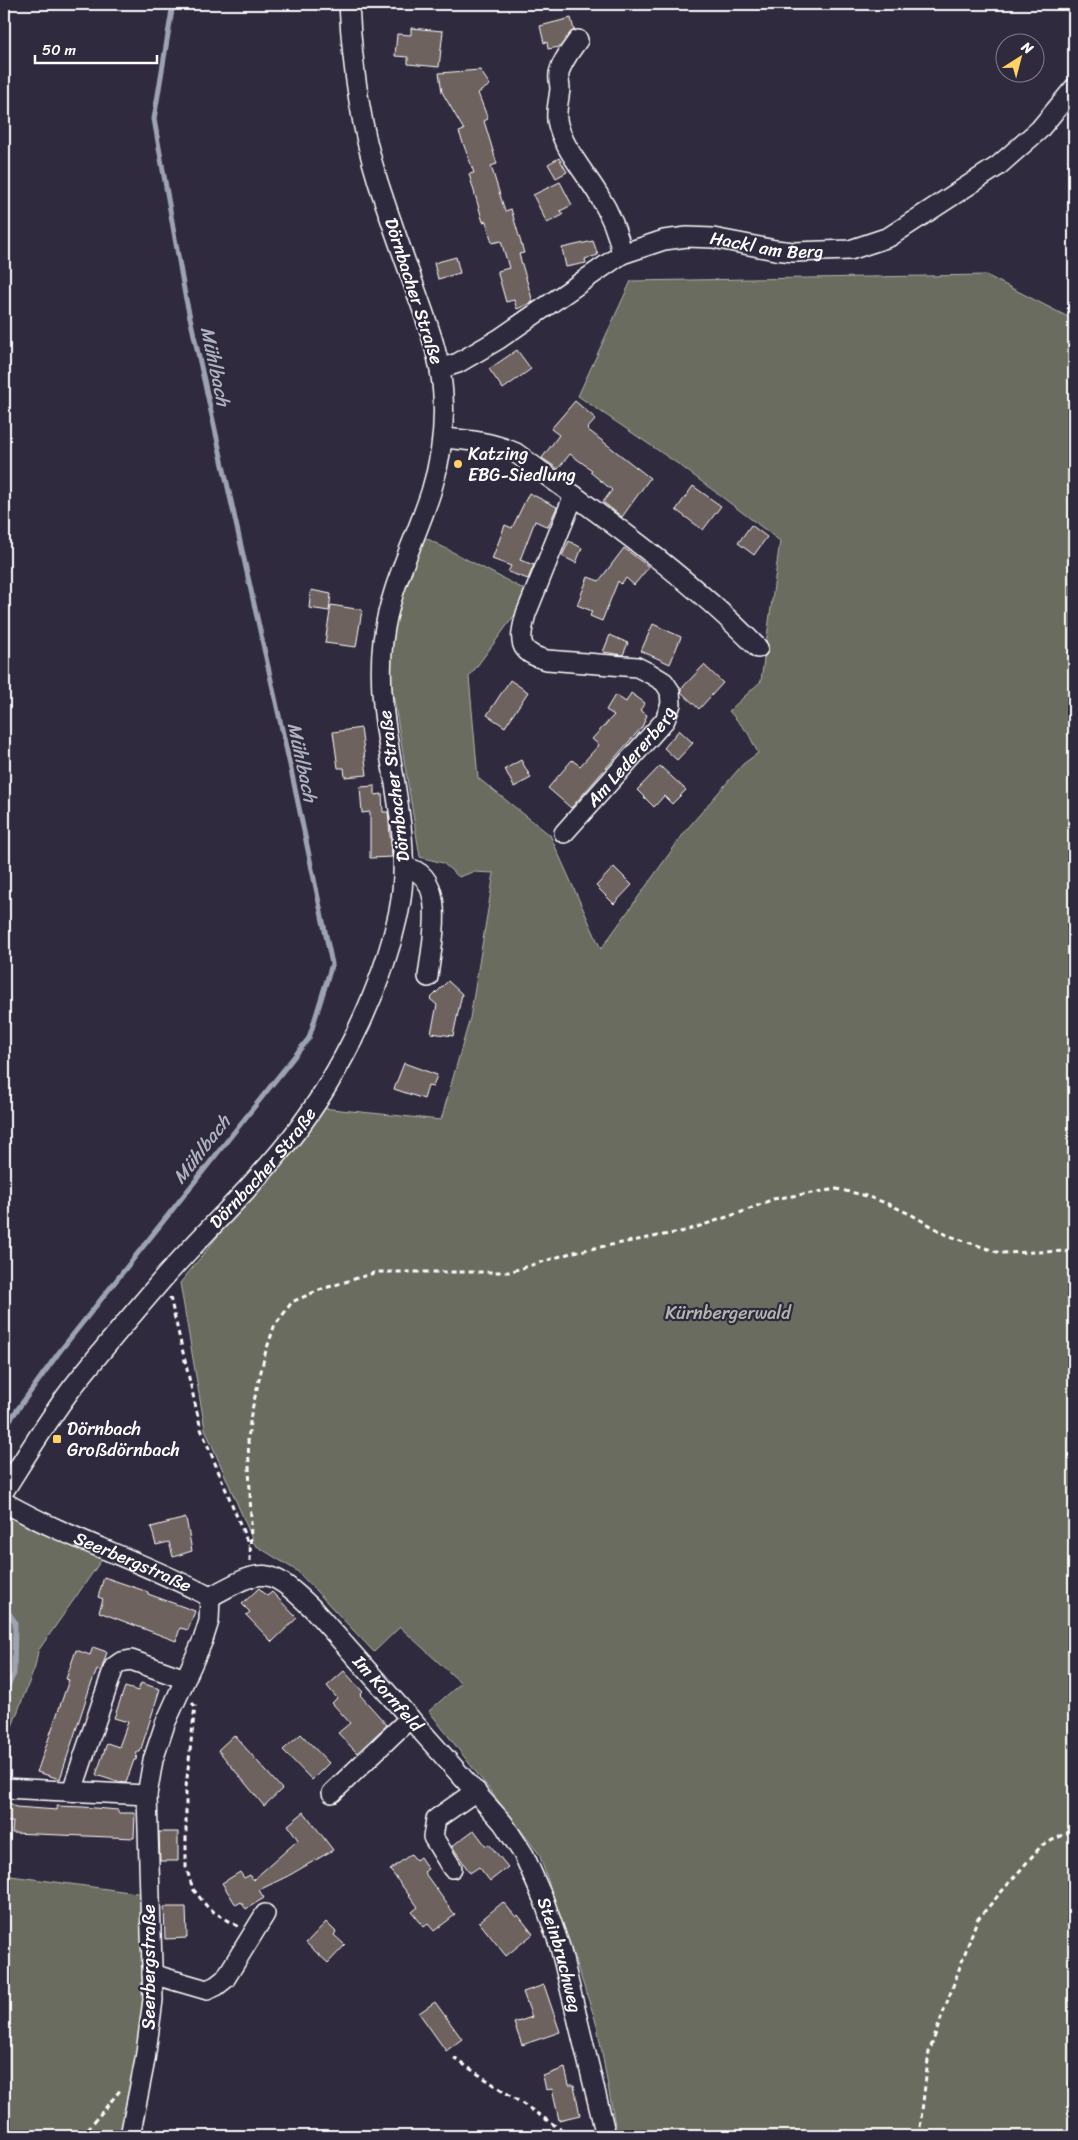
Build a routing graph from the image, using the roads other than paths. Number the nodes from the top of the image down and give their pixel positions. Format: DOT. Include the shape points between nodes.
graph roads {
  1 [pos="349,4"];
  2 [pos="578,40"];
  3 [pos="1074,88"];
  4 [pos="622,254"];
  5 [pos="440,369"];
  6 [pos="443,438"];
  7 [pos="574,495"];
  8 [pos="758,648"];
  9 [pos="564,833"];
  10 [pos="404,867"];
  11 [pos="428,977"];
  12 [pos="4,1491"];
  13 [pos="4,1502"];
  14 [pos="210,1597"];
  15 [pos="182,1685"];
  16 [pos="410,1718"];
  17 [pos="4,1788"];
  18 [pos="72,1791"];
  19 [pos="476,1791"];
  20 [pos="332,1794"];
  21 [pos="147,1795"];
  22 [pos="452,1868"];
  23 [pos="265,1914"];
  24 [pos="152,1974"];
  25 [pos="130,2136"];
  26 [pos="606,2136"];
  1 -- 5 [label="street, Dörnbacher Straße" via="351,44 366,137"];
  2 -- 4 [label="street" via="559,75 557,120 569,148 612,219"];
  3 -- 4 [label="street, Hackl am Berg" via="1039,130 998,166 889,238 850,250 794,252 713,238 687,237 664,240"];
  4 -- 5 [label="street, Hackl am Berg" via="499,339 458,363"];
  5 -- 6 [label="street, Dörnbacher Straße"];
  6 -- 7 [label="street" via="498,445 516,453"];
  6 -- 10 [label="street, Dörnbacher Straße" via="430,495 388,608 382,646 384,715 398,794"];
  7 -- 8 [label="street" via="659,561"];
  7 -- 9 [label="street, Am Ledererberg" via="526,614 521,642 534,657 547,660 636,667 664,682 670,691 671,704 665,720"];
  10 -- 11 [label="street" via="420,872 432,891 435,913"];
  10 -- 12 [label="street, Dörnbacher Straße" via="399,909 375,986 315,1105 282,1150 165,1277 71,1389"];
  13 -- 14 [label="street, Seerbergstraße" via="34,1520 182,1582"];
  14 -- 15 [label="street, Seerbergstraße" via="209,1621 203,1640"];
  14 -- 16 [label="street, Im Kornfeld" via="250,1577 265,1574 277,1578 312,1608"];
  15 -- 18 [label="street" via="131,1660 114,1667"];
  15 -- 21 [label="street, Seerbergstraße" via="153,1760"];
  16 -- 19 [label="street, Im Kornfeld"];
  16 -- 20 [label="street"];
  17 -- 18 [label="street"];
  18 -- 21 [label="street"];
  19 -- 22 [label="street" via="436,1819 433,1837"];
  19 -- 26 [label="street, Steinbruchweg" via="524,1855 544,1901 560,1947"];
  21 -- 24 [label="street, Seerbergstraße"];
  23 -- 24 [label="street" via="225,1979 216,1986 207,1990"];
  24 -- 25 [label="street, Seerbergstraße" via="150,2029"];
}
